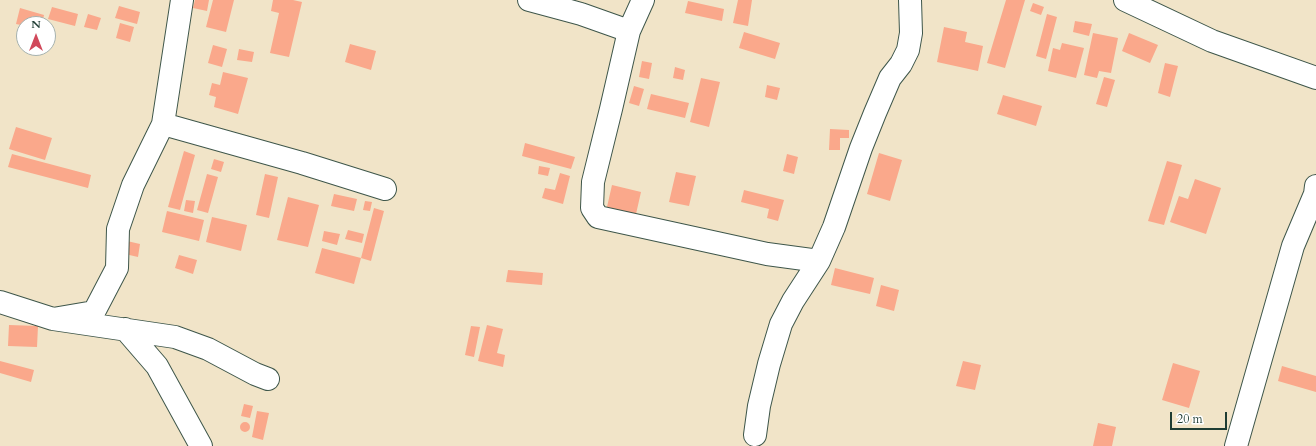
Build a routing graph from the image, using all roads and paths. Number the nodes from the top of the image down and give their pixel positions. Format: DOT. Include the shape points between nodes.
graph roads {
  1 [pos="182,0"];
  2 [pos="529,0"];
  3 [pos="643,0"];
  4 [pos="910,0"];
  5 [pos="1125,0"];
  6 [pos="629,31"];
  7 [pos="1316,78"];
  8 [pos="163,124"];
  9 [pos="1316,186"];
  10 [pos="385,189"];
  11 [pos="819,261"];
  12 [pos="0,302"];
  13 [pos="53,319"];
  14 [pos="125,329"];
  15 [pos="268,379"];
  16 [pos="755,435"];
  17 [pos="201,446"];
  18 [pos="1236,446"];
  1 -- 8 [label="street"];
  2 -- 6 [label="street" via="581,14"];
  3 -- 6 [label="street"];
  4 -- 11 [label="street" via="911,33 908,50 890,78 874,113 834,227"];
  5 -- 7 [label="street" via="1212,41"];
  6 -- 11 [label="street" via="593,182 592,208 598,217 767,254"];
  8 -- 10 [label="street"];
  8 -- 13 [label="street" via="133,185 118,229 117,268 94,312"];
  9 -- 18 [label="street" via="1293,246"];
  11 -- 16 [label="street" via="781,324 759,406"];
  12 -- 13 [label="street"];
  13 -- 14 [label="street"];
  14 -- 15 [label="street" via="175,337 208,349"];
  14 -- 17 [label="street" via="157,366"];
}
